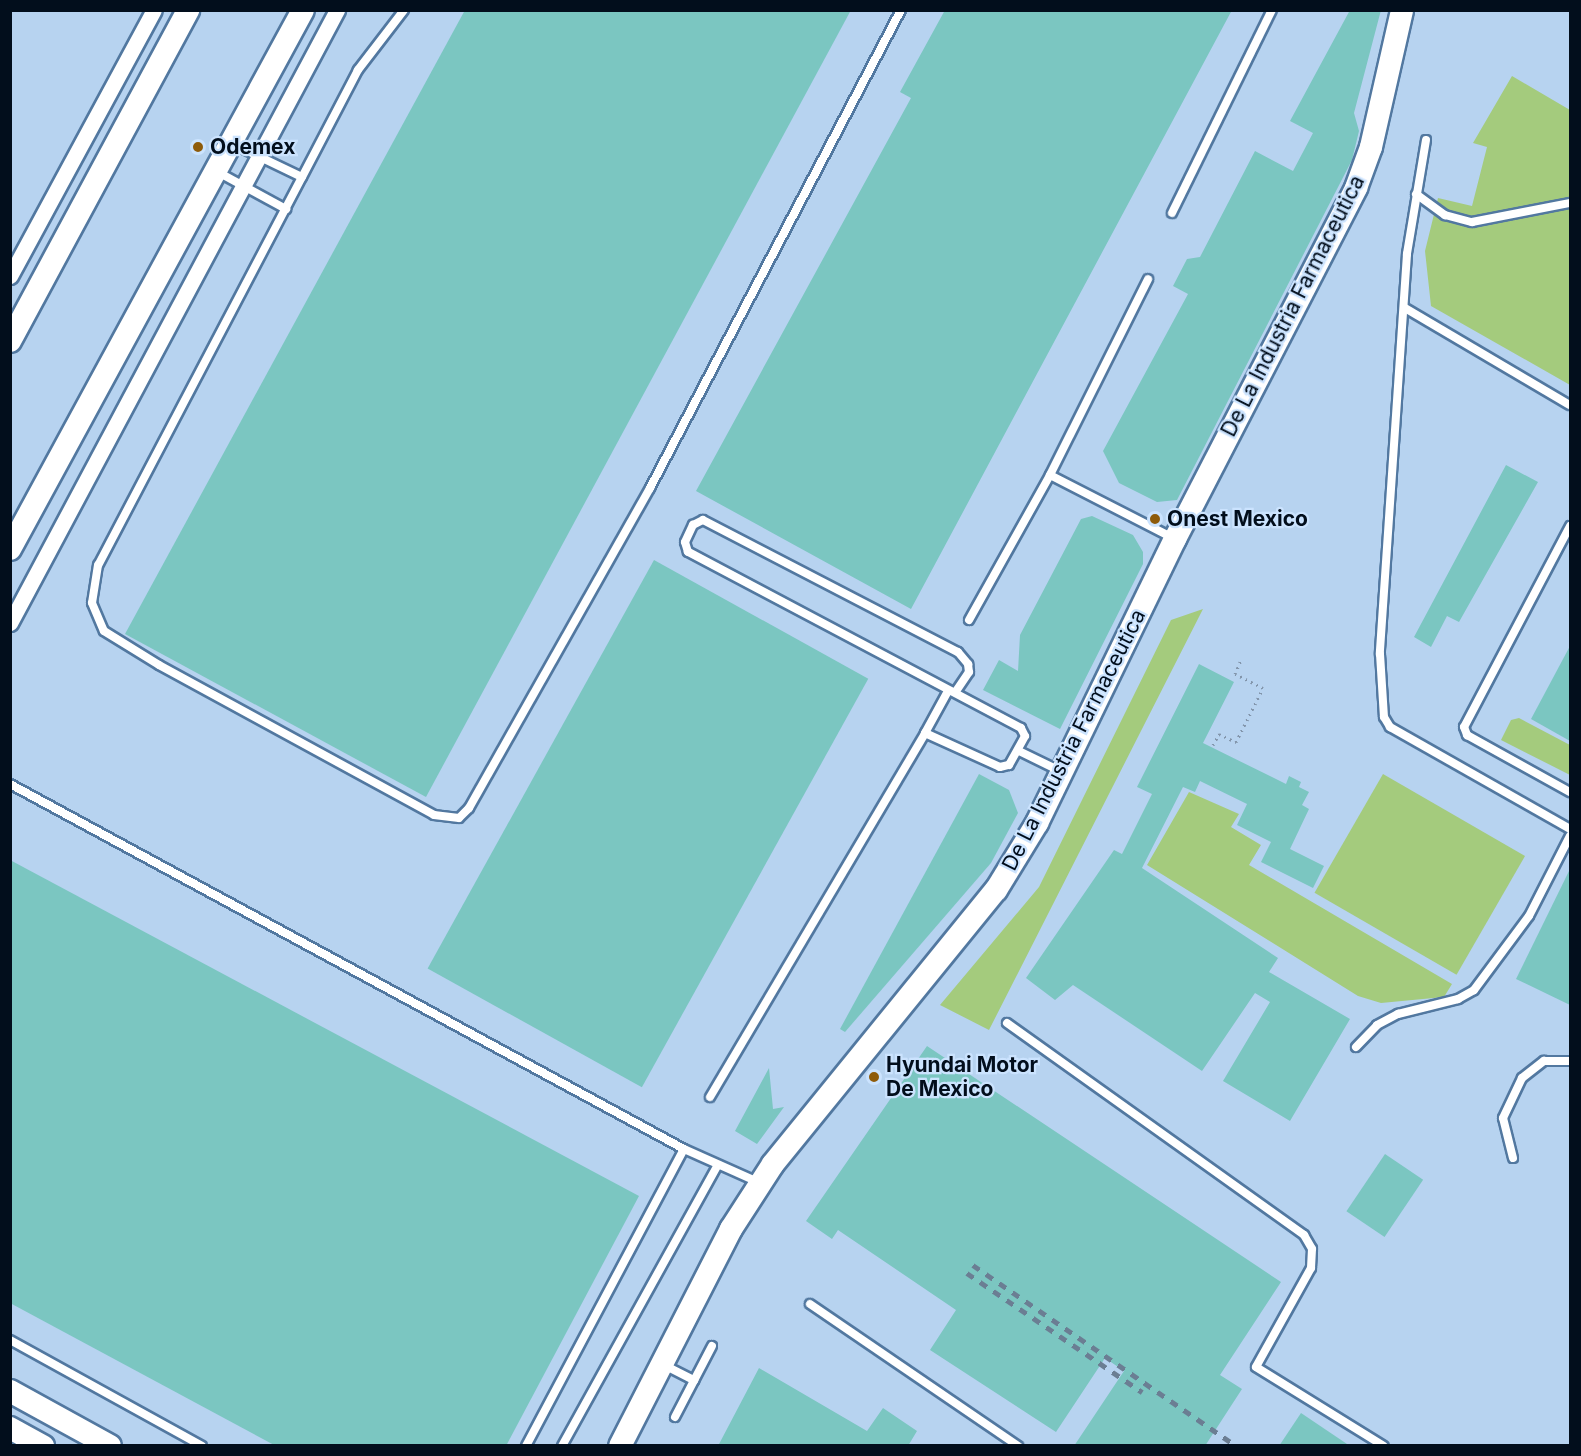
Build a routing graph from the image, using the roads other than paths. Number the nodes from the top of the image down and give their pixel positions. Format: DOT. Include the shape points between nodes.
graph roads {
  1 [pos="154,10"];
  2 [pos="188,10"];
  3 [pos="303,10"];
  4 [pos="337,10"];
  5 [pos="404,10"];
  6 [pos="902,10"];
  7 [pos="1272,10"];
  8 [pos="1401,10"];
  9 [pos="1426,140"];
  10 [pos="230,143"];
  11 [pos="260,158"];
  12 [pos="215,171"];
  13 [pos="302,177"];
  14 [pos="245,186"];
  15 [pos="1416,194"];
  16 [pos="1570,203"];
  17 [pos="285,209"];
  18 [pos="1172,213"];
  19 [pos="10,276"];
  20 [pos="1148,279"];
  21 [pos="1405,308"];
  22 [pos="10,340"];
  23 [pos="1570,405"];
  24 [pos="1050,475"];
  25 [pos="1570,526"];
  26 [pos="1174,539"];
  27 [pos="10,549"];
  28 [pos="969,620"];
  29 [pos="10,623"];
  30 [pos="952,691"];
  31 [pos="925,733"];
  32 [pos="1018,751"];
  33 [pos="1061,772"];
  34 [pos="10,784"];
  35 [pos="1570,792"];
  36 [pos="1570,829"];
  37 [pos="1570,836"];
  38 [pos="1008,1023"];
  39 [pos="1356,1047"];
  40 [pos="1570,1061"];
  41 [pos="710,1097"];
  42 [pos="684,1149"];
  43 [pos="1512,1158"];
  44 [pos="717,1166"];
  45 [pos="762,1183"];
  46 [pos="810,1304"];
  47 [pos="10,1340"];
  48 [pos="712,1346"];
  49 [pos="663,1365"];
  50 [pos="694,1380"];
  51 [pos="10,1391"];
  52 [pos="675,1417"];
  53 [pos="10,1428"];
  54 [pos="43,1446"];
  55 [pos="110,1446"];
  56 [pos="202,1446"];
  57 [pos="526,1446"];
  58 [pos="562,1446"];
  59 [pos="620,1446"];
  60 [pos="1018,1446"];
  61 [pos="1384,1446"];
  1 -- 19 [label="street"];
  2 -- 22 [label="main road"];
  3 -- 10 [label="main road"];
  4 -- 11 [label="street"];
  5 -- 13 [label="lane" via="358,70"];
  6 -- 17 [label="lane" via="650,488 469,808 459,818 435,814 159,665 104,631 92,603 98,565"];
  7 -- 18 [label="lane"];
  8 -- 26 [label="main road, De La Industria Farmaceutica" via="1371,147 1341,220"];
  9 -- 15 [label="lane"];
  10 -- 11 [label="lane"];
  10 -- 12 [label="main road"];
  11 -- 13 [label="lane"];
  11 -- 14 [label="street"];
  12 -- 14 [label="lane"];
  12 -- 27 [label="main road"];
  13 -- 17 [label="lane"];
  14 -- 17 [label="lane"];
  14 -- 29 [label="street"];
  15 -- 16 [label="lane" via="1445,215 1472,222"];
  15 -- 21 [label="lane" via="1407,254"];
  20 -- 24 [label="lane"];
  21 -- 23 [label="lane"];
  21 -- 36 [label="lane" via="1380,654 1384,717 1390,727"];
  24 -- 26 [label="lane"];
  24 -- 28 [label="lane"];
  25 -- 35 [label="lane" via="1464,727 1467,735"];
  26 -- 33 [label="main road, De La Industria Farmaceutica"];
  30 -- 30 [label="lane" via="688,552 685,542 693,525 703,520 958,652 969,672"];
  30 -- 31 [label="lane"];
  30 -- 32 [label="lane" via="1024,730"];
  31 -- 32 [label="lane" via="1000,767 1009,765"];
  31 -- 41 [label="lane"];
  32 -- 33 [label="lane"];
  33 -- 45 [label="main road, De La Industria Farmaceutica" via="1037,823 996,890 815,1109"];
  34 -- 42 [label="lane"];
  37 -- 39 [label="lane" via="1529,916 1474,990 1458,999 1398,1014 1377,1025"];
  38 -- 61 [label="lane" via="1304,1235 1312,1249 1311,1269 1256,1367"];
  40 -- 43 [label="lane" via="1544,1061 1522,1078 1503,1118"];
  42 -- 44 [label="lane"];
  42 -- 57 [label="lane"];
  44 -- 45 [label="lane"];
  44 -- 58 [label="lane"];
  45 -- 49 [label="main road, De La Industria Farmaceutica" via="731,1228"];
  46 -- 60 [label="lane"];
  47 -- 56 [label="lane"];
  48 -- 50 [label="lane"];
  49 -- 50 [label="lane"];
  49 -- 59 [label="main road, De La Industria Farmaceutica"];
  50 -- 52 [label="lane"];
  51 -- 55 [label="main road"];
  53 -- 54 [label="main road"];
}
